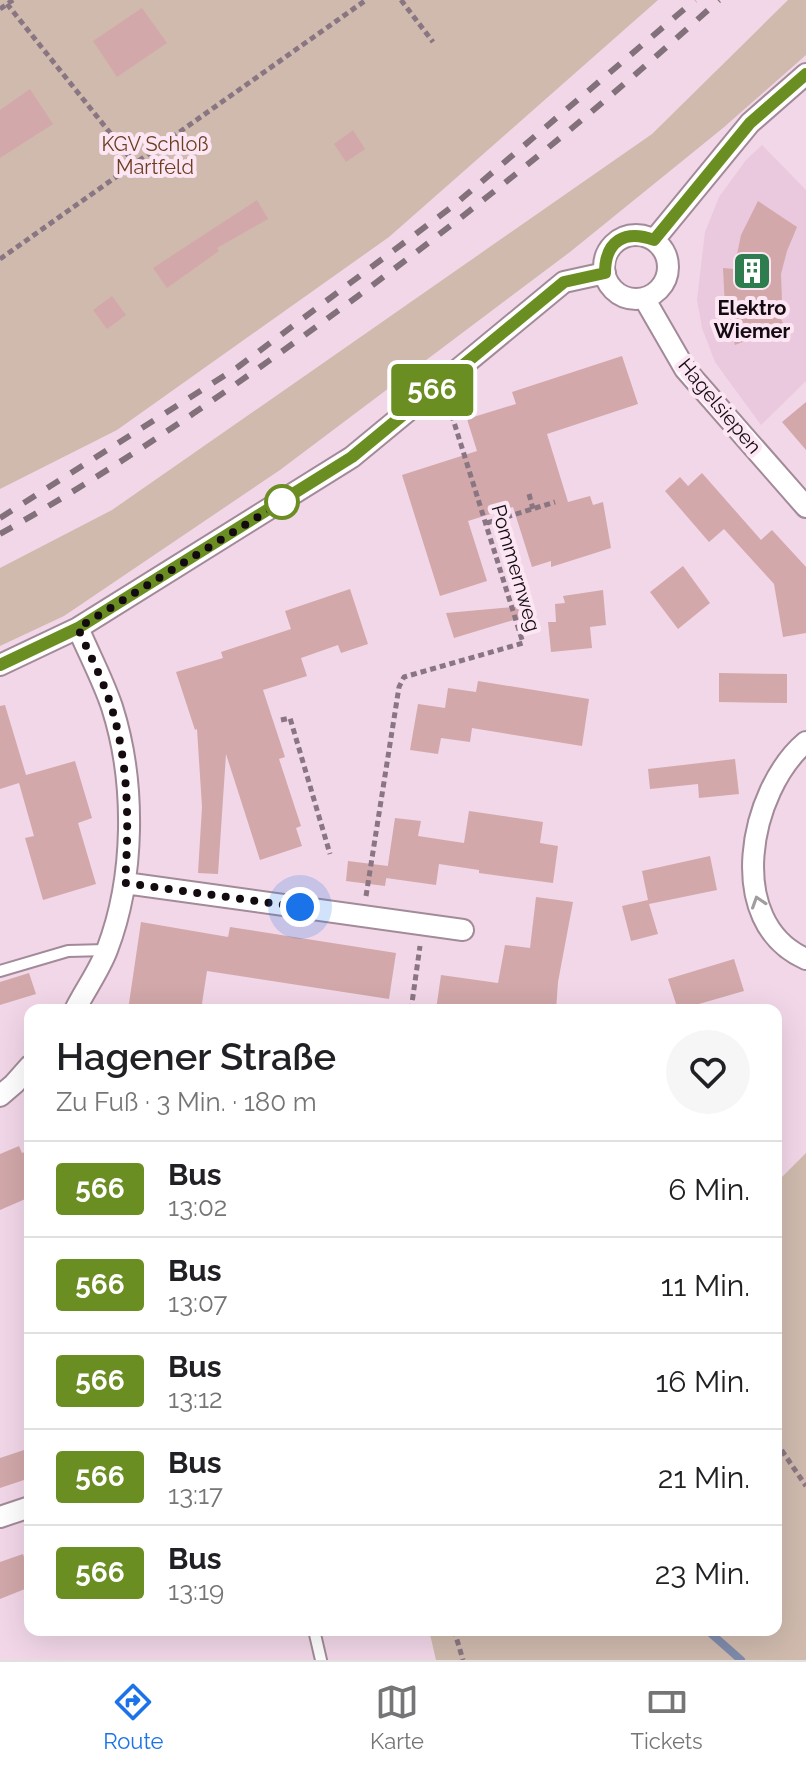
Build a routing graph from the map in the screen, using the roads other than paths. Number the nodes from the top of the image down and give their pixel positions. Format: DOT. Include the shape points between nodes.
graph roads {
  1 [pos="806,74"];
  2 [pos="654,240"];
  3 [pos="605,273"];
  4 [pos="644,298"];
  5 [pos="806,507"];
  6 [pos="78,628"];
  7 [pos="0,665"];
  8 [pos="806,742"];
  9 [pos="125,883"];
  10 [pos="463,930"];
  11 [pos="106,950"];
  12 [pos="806,959"];
  13 [pos="0,971"];
  14 [pos="78,1004"];
  15 [pos="24,1073"];
  16 [pos="0,1096"];
  17 [pos="24,1509"];
  18 [pos="0,1517"];
  19 [pos="315,1636"];
  20 [pos="321,1660"];
  1 -- 2 [label="street" via="750,123"];
  2 -- 3 [label="street" via="625,236 605,258"];
  2 -- 4 [label="street" via="668,259 668,272 656,292"];
  3 -- 4 [label="street" via="619,294"];
  3 -- 6 [label="street" via="564,282 352,457"];
  4 -- 5 [label="street, Hagelsiepen" via="685,369"];
  6 -- 7 [label="street"];
  6 -- 9 [label="street" via="112,708 126,776"];
  12 -- 8 [label="street, one-way" via="787,950 768,927 754,897 752,860 761,818 781,771"];
  9 -- 10 [label="street"];
  9 -- 11 [label="street"];
  11 -- 13 [label="lane" via="68,951"];
  11 -- 14 [label="street"];
  15 -- 16 [label="street"];
  17 -- 18 [label="street"];
  19 -- 20 [label="lane"];
}
